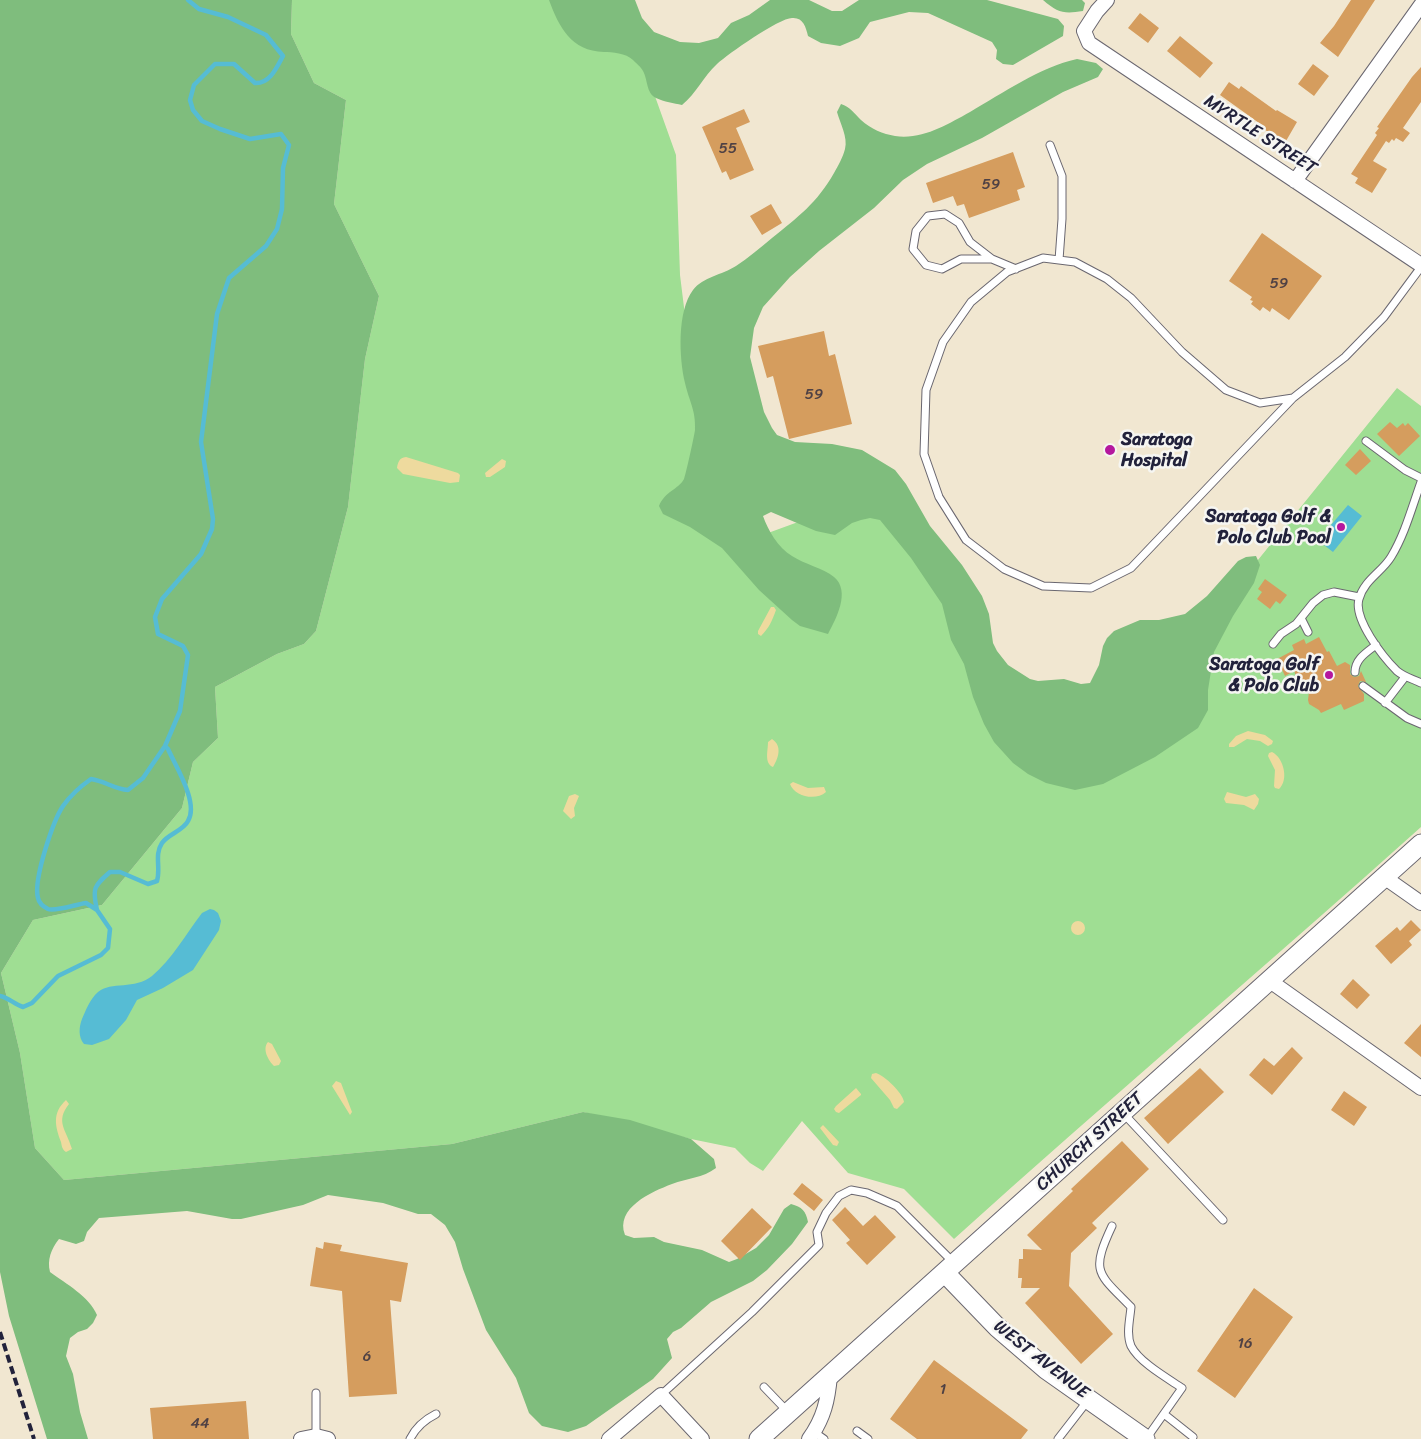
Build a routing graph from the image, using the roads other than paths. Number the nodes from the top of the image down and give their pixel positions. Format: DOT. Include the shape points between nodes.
graph roads {
  1 [pos="1107,0"];
  2 [pos="1421,6"];
  3 [pos="1050,145"];
  4 [pos="1295,181"];
  5 [pos="992,259"];
  6 [pos="1059,260"];
  7 [pos="1421,266"];
  8 [pos="1016,269"];
  9 [pos="1292,398"];
  10 [pos="1366,441"];
  11 [pos="1421,478"];
  12 [pos="1421,482"];
  13 [pos="1359,597"];
  14 [pos="1301,618"];
  15 [pos="1308,632"];
  16 [pos="1273,644"];
  17 [pos="1376,645"];
  18 [pos="1356,672"];
  19 [pos="1405,677"];
  20 [pos="1421,683"];
  21 [pos="1363,686"];
  22 [pos="1385,703"];
  23 [pos="1421,724"];
  24 [pos="1421,844"];
  25 [pos="1384,878"];
  26 [pos="1421,902"];
  27 [pos="1270,980"];
  28 [pos="1421,1088"];
  29 [pos="1122,1113"];
  30 [pos="1223,1220"];
  31 [pos="1112,1226"];
  32 [pos="949,1268"];
  33 [pos="830,1375"];
  34 [pos="764,1387"];
  35 [pos="316,1393"];
  36 [pos="661,1395"];
  37 [pos="1089,1399"];
  38 [pos="789,1412"];
  39 [pos="436,1414"];
  40 [pos="1164,1414"];
  41 [pos="858,1431"];
  42 [pos="815,1436"];
  43 [pos="1194,1436"];
  44 [pos="322,1437"];
  45 [pos="302,1439"];
  46 [pos="410,1439"];
  47 [pos="609,1439"];
  48 [pos="702,1439"];
  49 [pos="759,1439"];
  50 [pos="868,1439"];
  51 [pos="1058,1439"];
  52 [pos="1145,1439"];
  1 -- 4 [label="street, MYRTLE STREET" via="1084,31 1089,43"];
  2 -- 4 [label="street"];
  3 -- 6 [label="lane" via="1062,176"];
  4 -- 7 [label="street, MYRTLE STREET"];
  5 -- 5 [label="lane" via="970,242 959,223 945,214 928,216 916,231 913,249 926,265 942,269 960,259"];
  5 -- 8 [label="lane"];
  6 -- 8 [label="lane" via="1043,258"];
  6 -- 9 [label="lane" via="1075,262 1107,279 1226,390 1260,403"];
  7 -- 9 [label="lane" via="1384,317 1345,357"];
  8 -- 9 [label="lane" via="1007,272 970,302 943,342 926,390 924,454 939,497 966,540 1004,570 1043,586 1091,588 1131,568"];
  10 -- 11 [label="lane"];
  12 -- 13 [label="lane" via="1390,559 1363,588"];
  13 -- 14 [label="lane" via="1334,592 1323,595"];
  13 -- 17 [label="lane" via="1360,619"];
  14 -- 15 [label="lane"];
  14 -- 16 [label="lane" via="1280,634"];
  17 -- 18 [label="lane" via="1360,658 1355,666"];
  17 -- 19 [label="lane"];
  19 -- 20 [label="lane"];
  19 -- 22 [label="lane"];
  21 -- 22 [label="lane"];
  22 -- 23 [label="lane"];
  24 -- 25 [label="main road, CHURCH STREET"];
  25 -- 26 [label="street"];
  25 -- 27 [label="main road, CHURCH STREET"];
  27 -- 28 [label="street"];
  27 -- 29 [label="main road, CHURCH STREET"];
  29 -- 30 [label="lane"];
  29 -- 32 [label="main road, CHURCH STREET"];
  31 -- 40 [label="lane" via="1099,1260 1100,1271 1132,1307 1131,1346 1156,1370 1182,1388"];
  32 -- 33 [label="main road, CHURCH STREET"];
  32 -- 36 [label="lane" via="897,1206 851,1190 839,1196 826,1213 817,1232 819,1245"];
  32 -- 37 [label="main road, WEST AVENUE" via="997,1328 1047,1370"];
  33 -- 38 [label="main road, CHURCH STREET"];
  33 -- 42 [label="street" via="827,1402"];
  34 -- 38 [label="lane"];
  35 -- 44 [label="lane"];
  36 -- 47 [label="street"];
  36 -- 48 [label="street"];
  37 -- 51 [label="lane"];
  37 -- 52 [label="main road, WEST AVENUE"];
  38 -- 49 [label="main road, CHURCH STREET"];
  39 -- 46 [label="lane" via="415,1429"];
  40 -- 43 [label="lane"];
  40 -- 52 [label="lane"];
  41 -- 50 [label="lane"];
  44 -- 45 [label="street"];
}
